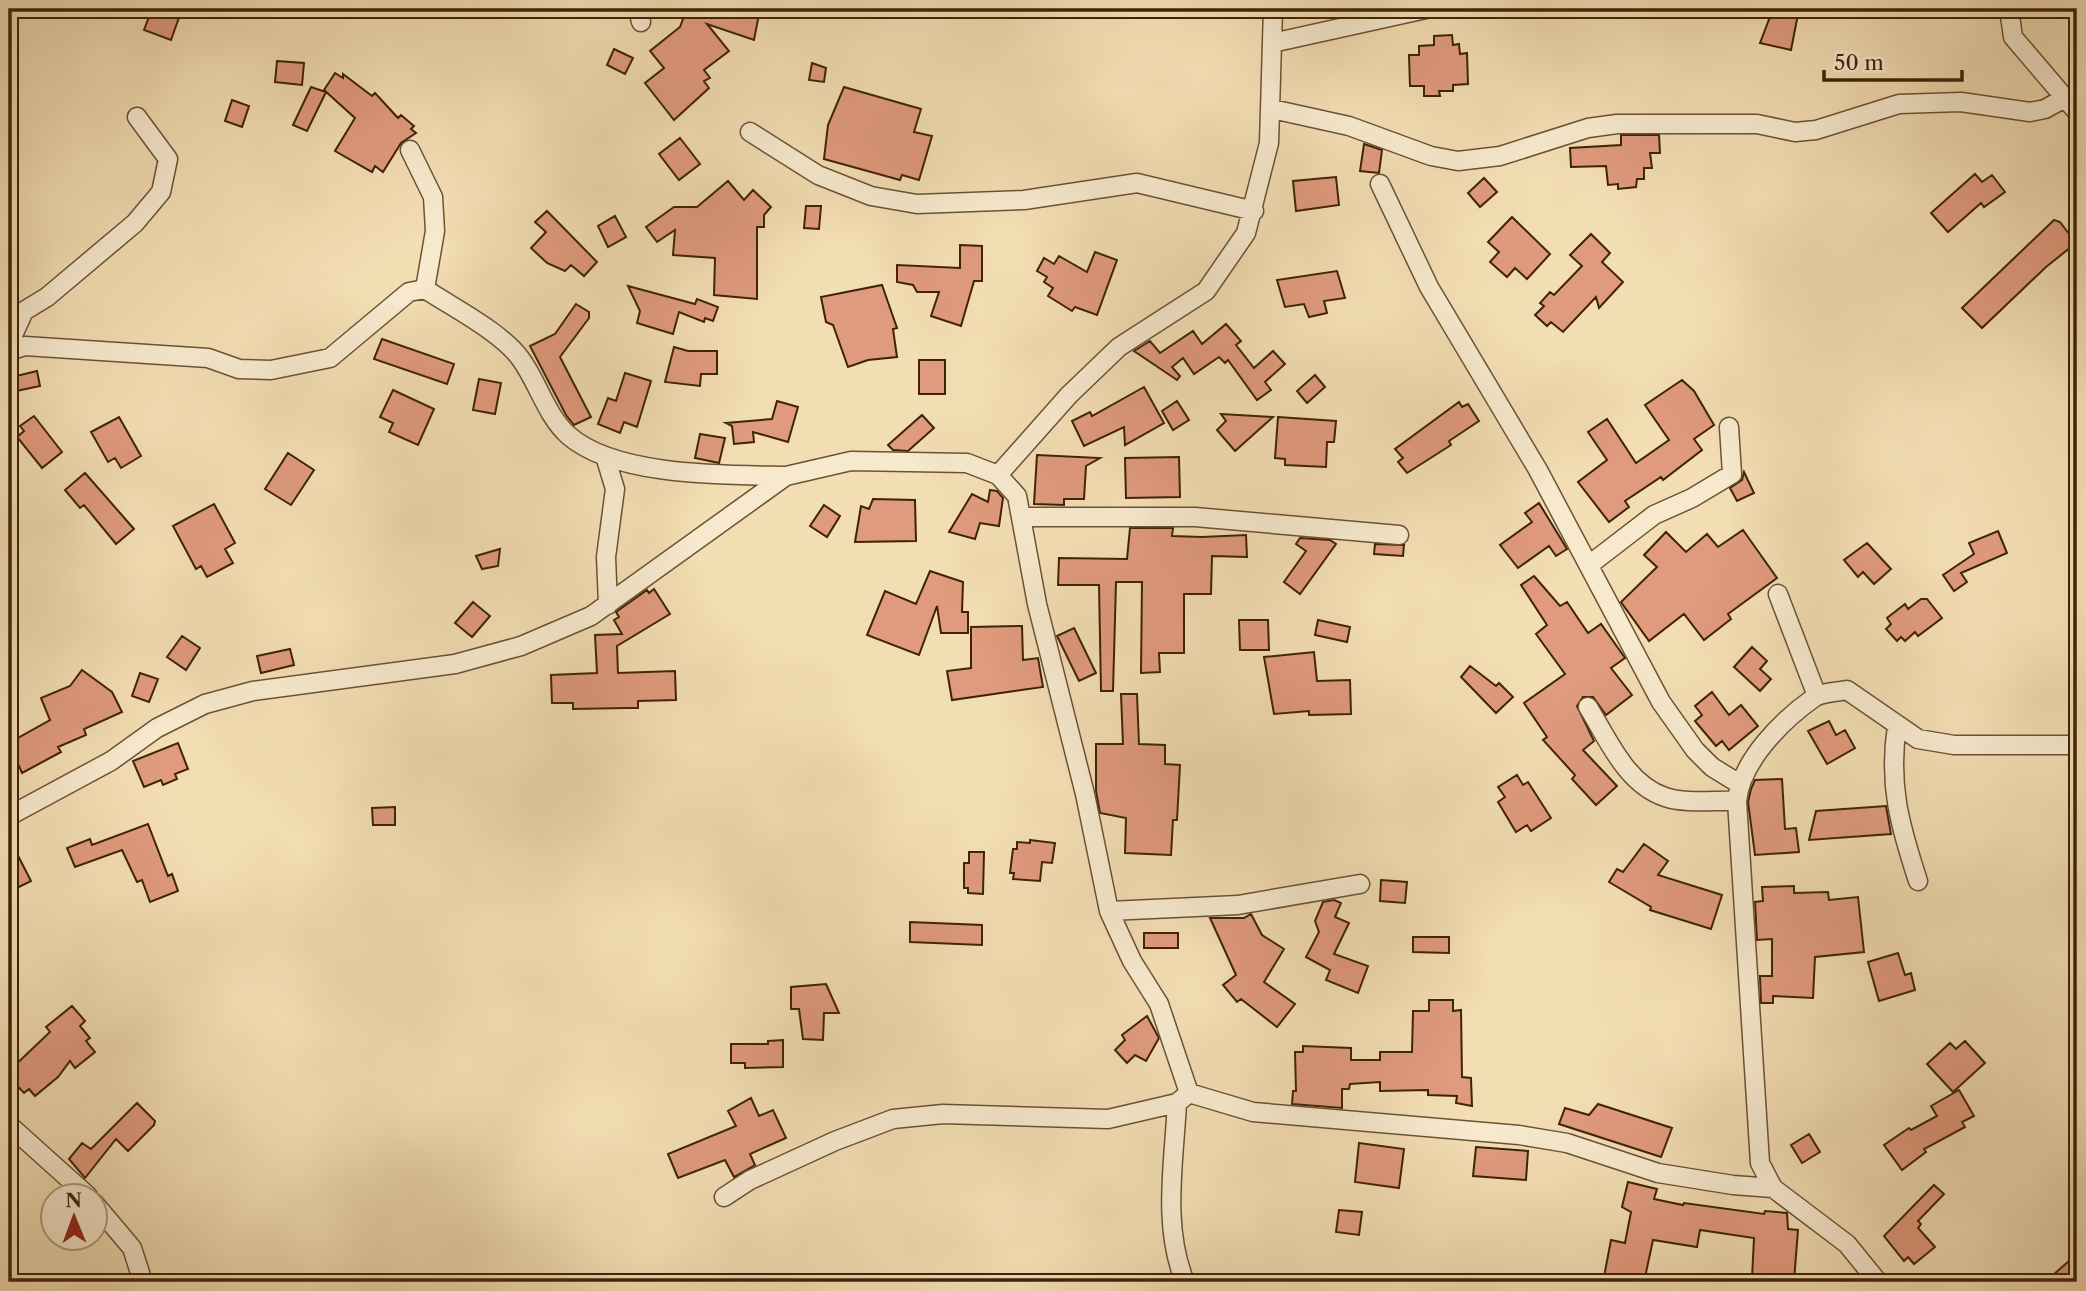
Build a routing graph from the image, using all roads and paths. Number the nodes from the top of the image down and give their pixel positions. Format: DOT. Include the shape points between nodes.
graph roads {
  1 [pos="1273,9"];
  2 [pos="1426,9"];
  3 [pos="2009,9"];
  4 [pos="1272,43"];
  5 [pos="2063,99"];
  6 [pos="1272,110"];
  7 [pos="2077,112"];
  8 [pos="137,117"];
  9 [pos="750,132"];
  10 [pos="410,150"];
  11 [pos="1380,184"];
  12 [pos="1254,211"];
  13 [pos="425,289"];
  14 [pos="9,344"];
  15 [pos="9,351"];
  16 [pos="1729,427"];
  17 [pos="605,456"];
  18 [pos="998,475"];
  19 [pos="786,476"];
  20 [pos="1021,517"];
  21 [pos="1399,535"];
  22 [pos="1589,565"];
  23 [pos="1778,594"];
  24 [pos="608,605"];
  25 [pos="1817,696"];
  26 [pos="1588,707"];
  27 [pos="1898,726"];
  28 [pos="2077,745"];
  29 [pos="1737,792"];
  30 [pos="9,816"];
  31 [pos="1918,881"];
  32 [pos="1360,884"];
  33 [pos="1109,911"];
  34 [pos="1183,1098"];
  35 [pos="9,1125"];
  36 [pos="72,1182"];
  37 [pos="1773,1188"];
  38 [pos="724,1196"];
  39 [pos="108,1220"];
  40 [pos="143,1282"];
  41 [pos="1185,1282"];
  42 [pos="1878,1282"];
  1 -- 4 [label="street"];
  2 -- 4 [label="street"];
  3 -- 5 [label="street" via="2013,37"];
  4 -- 6 [label="street"];
  5 -- 6 [label="street" via="2030,112 1961,102 1899,104 1816,130 1795,132 1757,124 1617,124 1588,128 1500,156 1458,161 1349,126"];
  5 -- 7 [label="street"];
  6 -- 12 [label="street"];
  8 -- 14 [label="street" via="168,159 161,192 135,223 24,311"];
  9 -- 12 [label="street" via="818,175 871,196 917,204 1024,200 1137,183"];
  10 -- 13 [label="street" via="433,197 435,231"];
  11 -- 22 [label="street" via="1429,287"];
  12 -- 18 [label="street" via="1247,233 1206,291 1119,346"];
  13 -- 15 [label="street" via="409,292 330,358 271,370 239,369 208,358 25,346"];
  13 -- 17 [label="street" via="511,349 556,422 569,436"];
  16 -- 22 [label="street" via="1731,474 1692,499 1654,515"];
  17 -- 19 [label="street" via="693,475"];
  17 -- 24 [label="street" via="615,489 606,557"];
  18 -- 19 [label="street" via="967,463 851,461"];
  18 -- 20 [label="street" via="1017,496"];
  19 -- 24 [label="street"];
  20 -- 21 [label="street" via="1195,517"];
  20 -- 33 [label="street"];
  22 -- 29 [label="street" via="1661,702 1695,750"];
  23 -- 25 [label="street"];
  24 -- 30 [label="street" via="521,646 455,664 253,691 205,704"];
  25 -- 27 [label="street" via="1847,690"];
  25 -- 29 [label="street" via="1784,724 1748,765"];
  26 -- 29 [label="street" via="1632,777 1653,792 1667,798"];
  27 -- 28 [label="street" via="1919,739 1954,745"];
  27 -- 31 [label="street" via="1892,759 1897,816"];
  29 -- 37 [label="street" via="1756,1130 1760,1163"];
  32 -- 33 [label="street" via="1238,905"];
  33 -- 34 [label="street" via="1159,1004"];
  34 -- 37 [label="street" via="1253,1112 1519,1135 1567,1143 1658,1173"];
  34 -- 38 [label="street" via="1108,1119 943,1114 893,1119 822,1146"];
  34 -- 41 [label="street" via="1170,1212 1174,1255"];
  35 -- 36 [label="street"];
  37 -- 42 [label="street" via="1847,1244"];
  39 -- 40 [label="street" via="132,1248"];
}
